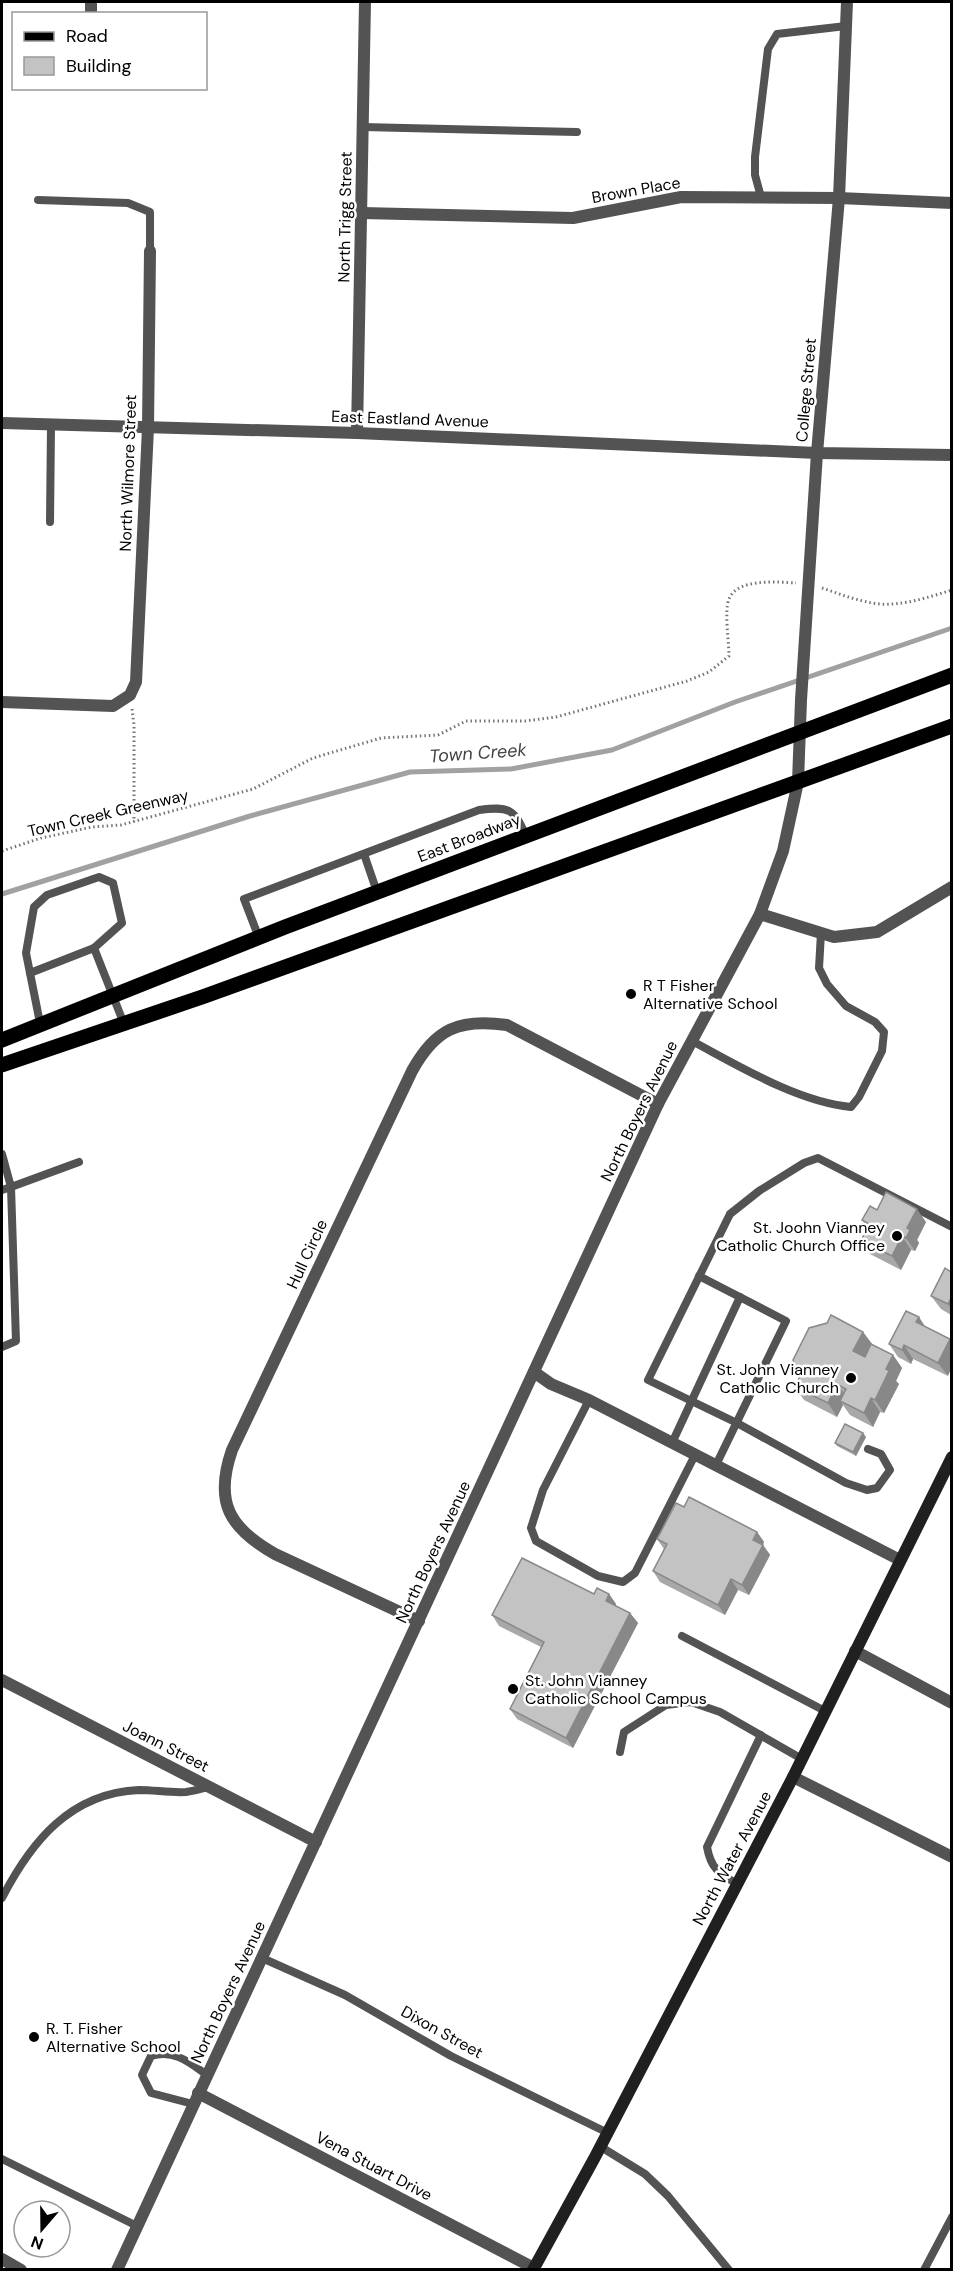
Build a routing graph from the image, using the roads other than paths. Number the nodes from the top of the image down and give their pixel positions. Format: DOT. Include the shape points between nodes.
graph roads {
  1 [pos="365,2"];
  2 [pos="847,2"];
  3 [pos="846,26"];
  4 [pos="363,127"];
  5 [pos="577,132"];
  6 [pos="761,198"];
  7 [pos="839,198"];
  8 [pos="38,201"];
  9 [pos="951,202"];
  10 [pos="362,213"];
  11 [pos="150,251"];
  12 [pos="2,423"];
  13 [pos="51,425"];
  14 [pos="148,428"];
  15 [pos="357,433"];
  16 [pos="817,453"];
  17 [pos="951,455"];
  18 [pos="50,522"];
  19 [pos="951,675"];
  20 [pos="2,702"];
  21 [pos="951,726"];
  22 [pos="799,733"];
  23 [pos="798,782"];
  24 [pos="526,836"];
  25 [pos="783,851"];
  26 [pos="364,854"];
  27 [pos="951,887"];
  28 [pos="377,892"];
  29 [pos="760,914"];
  30 [pos="821,933"];
  31 [pos="259,938"];
  32 [pos="94,948"];
  33 [pos="30,973"];
  34 [pos="112,995"];
  35 [pos="40,1023"];
  36 [pos="124,1024"];
  37 [pos="2,1040"];
  38 [pos="692,1041"];
  39 [pos="2,1065"];
  40 [pos="658,1104"];
  41 [pos="2,1154"];
  42 [pos="79,1162"];
  43 [pos="11,1187"];
  44 [pos="2,1190"];
  45 [pos="951,1227"];
  46 [pos="699,1276"];
  47 [pos="740,1297"];
  48 [pos="2,1347"];
  49 [pos="534,1372"];
  50 [pos="589,1400"];
  51 [pos="691,1401"];
  52 [pos="737,1423"];
  53 [pos="672,1443"];
  54 [pos="868,1449"];
  55 [pos="696,1455"];
  56 [pos="951,1457"];
  57 [pos="716,1466"];
  58 [pos="900,1560"];
  59 [pos="420,1621"];
  60 [pos="682,1636"];
  61 [pos="855,1652"];
  62 [pos="2,1680"];
  63 [pos="951,1703"];
  64 [pos="825,1712"];
  65 [pos="761,1735"];
  66 [pos="620,1752"];
  67 [pos="802,1759"];
  68 [pos="793,1777"];
  69 [pos="209,1787"];
  70 [pos="316,1842"];
  71 [pos="951,1857"];
  72 [pos="737,1884"];
  73 [pos="2,1898"];
  74 [pos="262,1958"];
  75 [pos="207,2075"];
  76 [pos="196,2099"];
  77 [pos="608,2133"];
  78 [pos="601,2147"];
  79 [pos="2,2159"];
  80 [pos="951,2217"];
  81 [pos="137,2226"];
  82 [pos="947,2237"];
  83 [pos="2,2259"];
  84 [pos="534,2269"];
  85 [pos="21,2270"];
  86 [pos="117,2270"];
  87 [pos="729,2270"];
  88 [pos="924,2270"];
  1 -- 4 [label="street, North Trigg Street"];
  2 -- 3 [label="street, College Street"];
  3 -- 6 [label="lane" via="777,34 768,49 755,156"];
  3 -- 7 [label="street, College Street"];
  4 -- 5 [label="lane"];
  4 -- 10 [label="street, North Trigg Street"];
  6 -- 7 [label="street, Brown Place"];
  6 -- 10 [label="street, Brown Place" via="681,197 573,218"];
  7 -- 9 [label="street, Brown Place"];
  7 -- 16 [label="street, College Street"];
  8 -- 11 [label="lane" via="128,203 150,212"];
  10 -- 15 [label="street, North Trigg Street"];
  11 -- 14 [label="street, North Wilmore Street"];
  12 -- 13 [label="street, East Eastland Avenue"];
  13 -- 14 [label="street, East Eastland Avenue"];
  13 -- 18 [label="lane"];
  14 -- 15 [label="street, East Eastland Avenue"];
  14 -- 20 [label="street, North Wilmore Street" via="136,682 130,695 113,706"];
  15 -- 16 [label="street, East Eastland Avenue"];
  16 -- 17 [label="street, East Eastland Avenue"];
  16 -- 22 [label="street, College Street"];
  19 -- 22 [label="main road, East Broadway"];
  21 -- 23 [label="main road"];
  22 -- 23 [label="street, College Street"];
  22 -- 24 [label="main road, East Broadway"];
  23 -- 25 [label="street, College Street"];
  23 -- 36 [label="main road"];
  24 -- 26 [label="lane" via="517,815 492,808"];
  24 -- 28 [label="main road, East Broadway"];
  25 -- 29 [label="street, North Boyers Avenue"];
  26 -- 28 [label="lane"];
  26 -- 31 [label="lane" via="244,899"];
  27 -- 30 [label="street" via="877,932 834,937"];
  28 -- 31 [label="main road, East Broadway"];
  29 -- 30 [label="street"];
  29 -- 38 [label="street, North Boyers Avenue"];
  30 -- 38 [label="lane" via="819,968 827,984 846,1006 875,1022 884,1032 882,1051 851,1107 803,1096"];
  31 -- 34 [label="main road, East Broadway"];
  32 -- 33 [label="lane"];
  32 -- 33 [label="lane" via="122,923 113,883 99,877 47,895 34,907 26,952"];
  32 -- 34 [label="lane"];
  33 -- 35 [label="lane"];
  34 -- 35 [label="main road, East Broadway"];
  34 -- 36 [label="lane"];
  35 -- 37 [label="main road, East Broadway"];
  36 -- 39 [label="main road"];
  38 -- 40 [label="street, North Boyers Avenue"];
  40 -- 49 [label="street, North Boyers Avenue"];
  40 -- 59 [label="street, Hull Circle" via="507,1025 487,1022 440,1034 423,1050 412,1071 232,1450 224,1490 227,1510 239,1529 275,1554"];
  41 -- 43 [label="lane"];
  42 -- 43 [label="lane"];
  43 -- 44 [label="lane"];
  43 -- 48 [label="lane" via="16,1341"];
  45 -- 46 [label="lane" via="819,1158 759,1191 730,1215"];
  46 -- 47 [label="lane"];
  46 -- 51 [label="lane" via="648,1380"];
  47 -- 51 [label="lane"];
  47 -- 52 [label="lane" via="786,1321"];
  49 -- 50 [label="street"];
  49 -- 59 [label="street, North Boyers Avenue"];
  50 -- 53 [label="street"];
  50 -- 55 [label="lane" via="543,1491 531,1528 536,1541 598,1576 623,1582 635,1573"];
  51 -- 52 [label="lane"];
  51 -- 53 [label="lane"];
  52 -- 54 [label="lane" via="846,1483 867,1490 877,1488 890,1470 881,1454"];
  52 -- 57 [label="lane"];
  53 -- 55 [label="street"];
  55 -- 57 [label="street"];
  56 -- 58 [label="main road, North Water Avenue"];
  57 -- 58 [label="street"];
  58 -- 61 [label="main road, North Water Avenue"];
  59 -- 70 [label="street, North Boyers Avenue"];
  60 -- 64 [label="lane"];
  61 -- 63 [label="street"];
  61 -- 64 [label="main road, North Water Avenue"];
  62 -- 69 [label="street, Joann Street"];
  64 -- 67 [label="main road, North Water Avenue"];
  65 -- 66 [label="lane" via="720,1712 691,1702 666,1705 624,1732"];
  65 -- 67 [label="lane"];
  65 -- 72 [label="lane" via="707,1847 709,1862"];
  67 -- 68 [label="main road, North Water Avenue"];
  68 -- 71 [label="street"];
  68 -- 72 [label="main road, North Water Avenue"];
  69 -- 70 [label="street, Joann Street"];
  69 -- 73 [label="lane" via="185,1792 138,1790 86,1802 49,1828 31,1849"];
  70 -- 74 [label="street, North Boyers Avenue"];
  72 -- 77 [label="main road, North Water Avenue"];
  74 -- 75 [label="street, North Boyers Avenue"];
  74 -- 77 [label="lane, Dixon Street" via="345,1995 451,2056"];
  75 -- 76 [label="street, North Boyers Avenue"];
  75 -- 76 [label="lane" via="168,2053 151,2056 145,2067 142,2075 151,2093"];
  76 -- 81 [label="street, North Boyers Avenue"];
  76 -- 84 [label="street, Vena Stuart Drive"];
  77 -- 78 [label="main road, North Water Avenue"];
  78 -- 84 [label="main road, North Water Avenue"];
  78 -- 87 [label="lane" via="645,2174 668,2196"];
  79 -- 81 [label="lane"];
  80 -- 82 [label="lane"];
  81 -- 86 [label="street, North Boyers Avenue"];
  82 -- 88 [label="lane"];
  83 -- 85 [label="street"];
}
